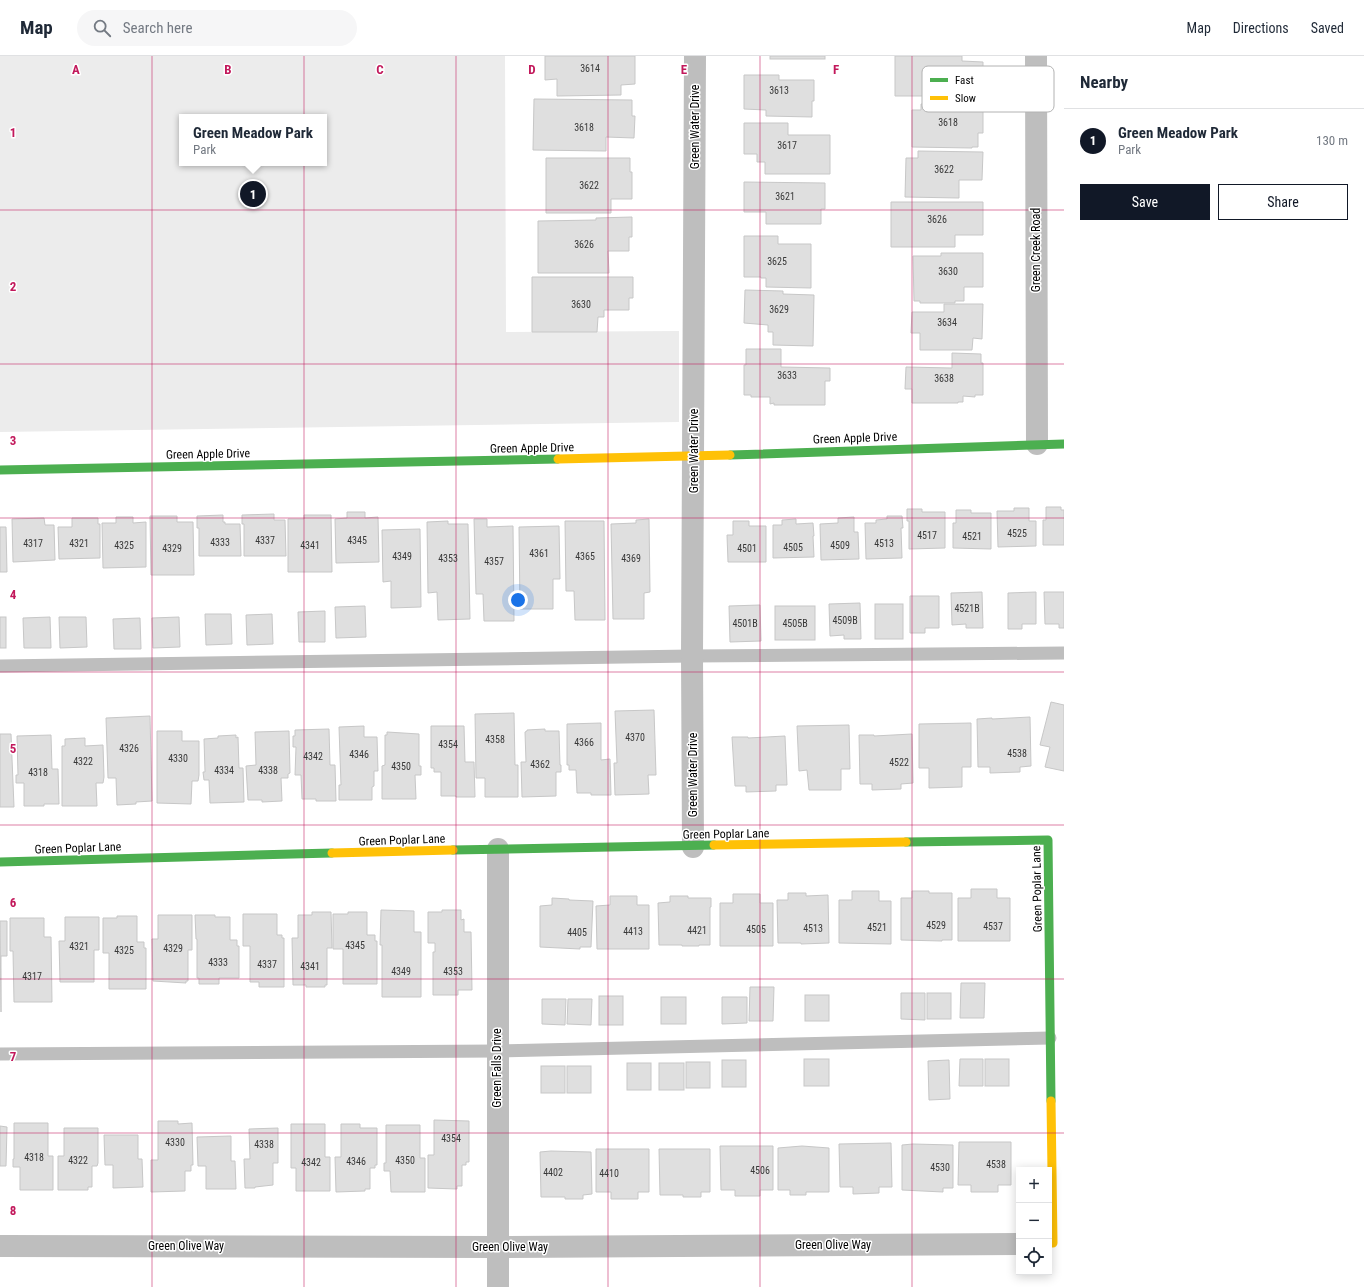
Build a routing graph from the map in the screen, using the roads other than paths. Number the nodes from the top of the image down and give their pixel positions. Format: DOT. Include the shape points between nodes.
graph roads {
  1 [pos="695,56"];
  2 [pos="1036,56"];
  3 [pos="1036,66"];
  4 [pos="1036,112"];
  5 [pos="1037,444"];
  6 [pos="1064,444"];
  7 [pos="694,456"];
  8 [pos="0,470"];
  9 [pos="1064,653"];
  10 [pos="692,656"];
  11 [pos="0,666"];
  12 [pos="693,846"];
  13 [pos="498,849"];
  14 [pos="0,862"];
  15 [pos="1050,1038"];
  16 [pos="497,1051"];
  17 [pos="0,1054"];
  18 [pos="1058,1213"];
  19 [pos="1052,1239"];
  20 [pos="1016,1244"];
  21 [pos="0,1246"];
  22 [pos="498,1247"];
  23 [pos="498,1287"];
  1 -- 7 [label="street, Green Water Drive"];
  2 -- 3 [label="street, Green Creek Road"];
  4 -- 5 [label="street, Green Creek Road"];
  5 -- 6 [label="street, Green Apple Drive"];
  5 -- 7 [label="street, Green Apple Drive"];
  7 -- 8 [label="street, Green Apple Drive"];
  7 -- 10 [label="street, Green Water Drive"];
  9 -- 10 [label="lane"];
  10 -- 11 [label="lane"];
  10 -- 12 [label="street, Green Water Drive"];
  12 -- 13 [label="street, Green Poplar Lane"];
  12 -- 15 [label="street, Green Poplar Lane" via="1048,840"];
  13 -- 14 [label="street, Green Poplar Lane"];
  13 -- 16 [label="street, Green Falls Drive"];
  15 -- 16 [label="lane"];
  15 -- 18 [label="street, Green Poplar Lane"];
  16 -- 17 [label="lane"];
  16 -- 22 [label="street, Green Falls Drive"];
  18 -- 19 [label="street, Green Poplar Lane"];
  20 -- 22 [label="street, Green Olive Way"];
  21 -- 22 [label="street, Green Olive Way"];
  22 -- 23 [label="street, Green Falls Drive"];
}
